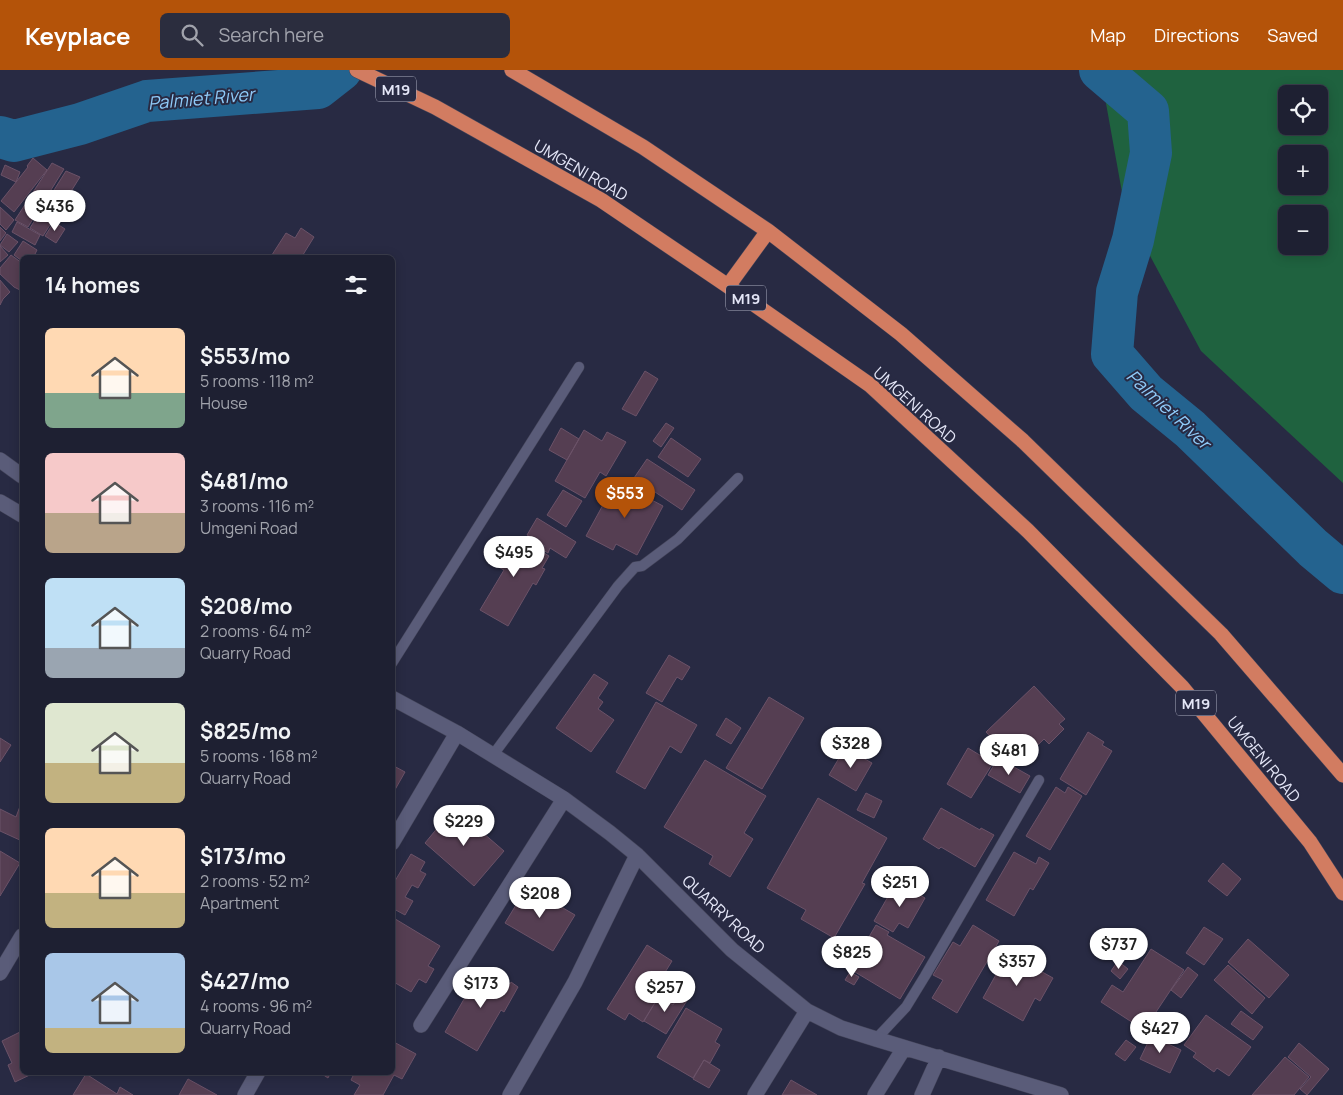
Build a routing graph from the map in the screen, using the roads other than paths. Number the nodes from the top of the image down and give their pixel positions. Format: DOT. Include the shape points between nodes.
graph roads {
  1 [pos="357,70"];
  2 [pos="512,70"];
  3 [pos="768,231"];
  4 [pos="728,286"];
  5 [pos="579,367"];
  6 [pos="0,460"];
  7 [pos="20,475"];
  8 [pos="738,478"];
  9 [pos="0,502"];
  10 [pos="20,514"];
  11 [pos="395,658"];
  12 [pos="395,700"];
  13 [pos="457,732"];
  14 [pos="493,755"];
  15 [pos="1343,775"];
  16 [pos="1039,780"];
  17 [pos="564,799"];
  18 [pos="395,838"];
  19 [pos="637,855"];
  20 [pos="1343,893"];
  21 [pos="20,939"];
  22 [pos="0,973"];
  23 [pos="806,1011"];
  24 [pos="421,1024"];
  25 [pos="876,1039"];
  26 [pos="904,1048"];
  27 [pos="939,1057"];
  28 [pos="256,1075"];
  29 [pos="245,1095"];
  30 [pos="510,1095"];
  31 [pos="755,1095"];
  32 [pos="875,1095"];
  33 [pos="922,1095"];
  34 [pos="1061,1095"];
  1 -- 4 [label="highway, UMGENI ROAD / M19" via="435,108 601,200"];
  2 -- 3 [label="highway" via="643,147"];
  3 -- 4 [label="highway"];
  3 -- 15 [label="highway" via="901,334 1023,441 1221,634"];
  4 -- 20 [label="highway, UMGENI ROAD / M19" via="870,385 1028,531 1182,687 1310,842"];
  5 -- 11 [label="lane"];
  6 -- 7 [label="street"];
  8 -- 14 [label="lane" via="678,539 642,566 635,567 618,586"];
  9 -- 10 [label="street"];
  12 -- 13 [label="street, QUARRY ROAD"];
  13 -- 14 [label="street, QUARRY ROAD"];
  13 -- 18 [label="street"];
  14 -- 17 [label="street, QUARRY ROAD"];
  16 -- 25 [label="lane" via="906,1007"];
  17 -- 19 [label="street, QUARRY ROAD"];
  17 -- 24 [label="street"];
  19 -- 23 [label="street, QUARRY ROAD" via="732,950"];
  19 -- 30 [label="street" via="576,982"];
  21 -- 22 [label="street"];
  23 -- 25 [label="street, QUARRY ROAD" via="841,1028"];
  23 -- 31 [label="street"];
  25 -- 26 [label="street, QUARRY ROAD"];
  26 -- 27 [label="street, QUARRY ROAD"];
  26 -- 32 [label="street"];
  27 -- 33 [label="street"];
  27 -- 34 [label="street, QUARRY ROAD"];
  28 -- 29 [label="street"];
}
